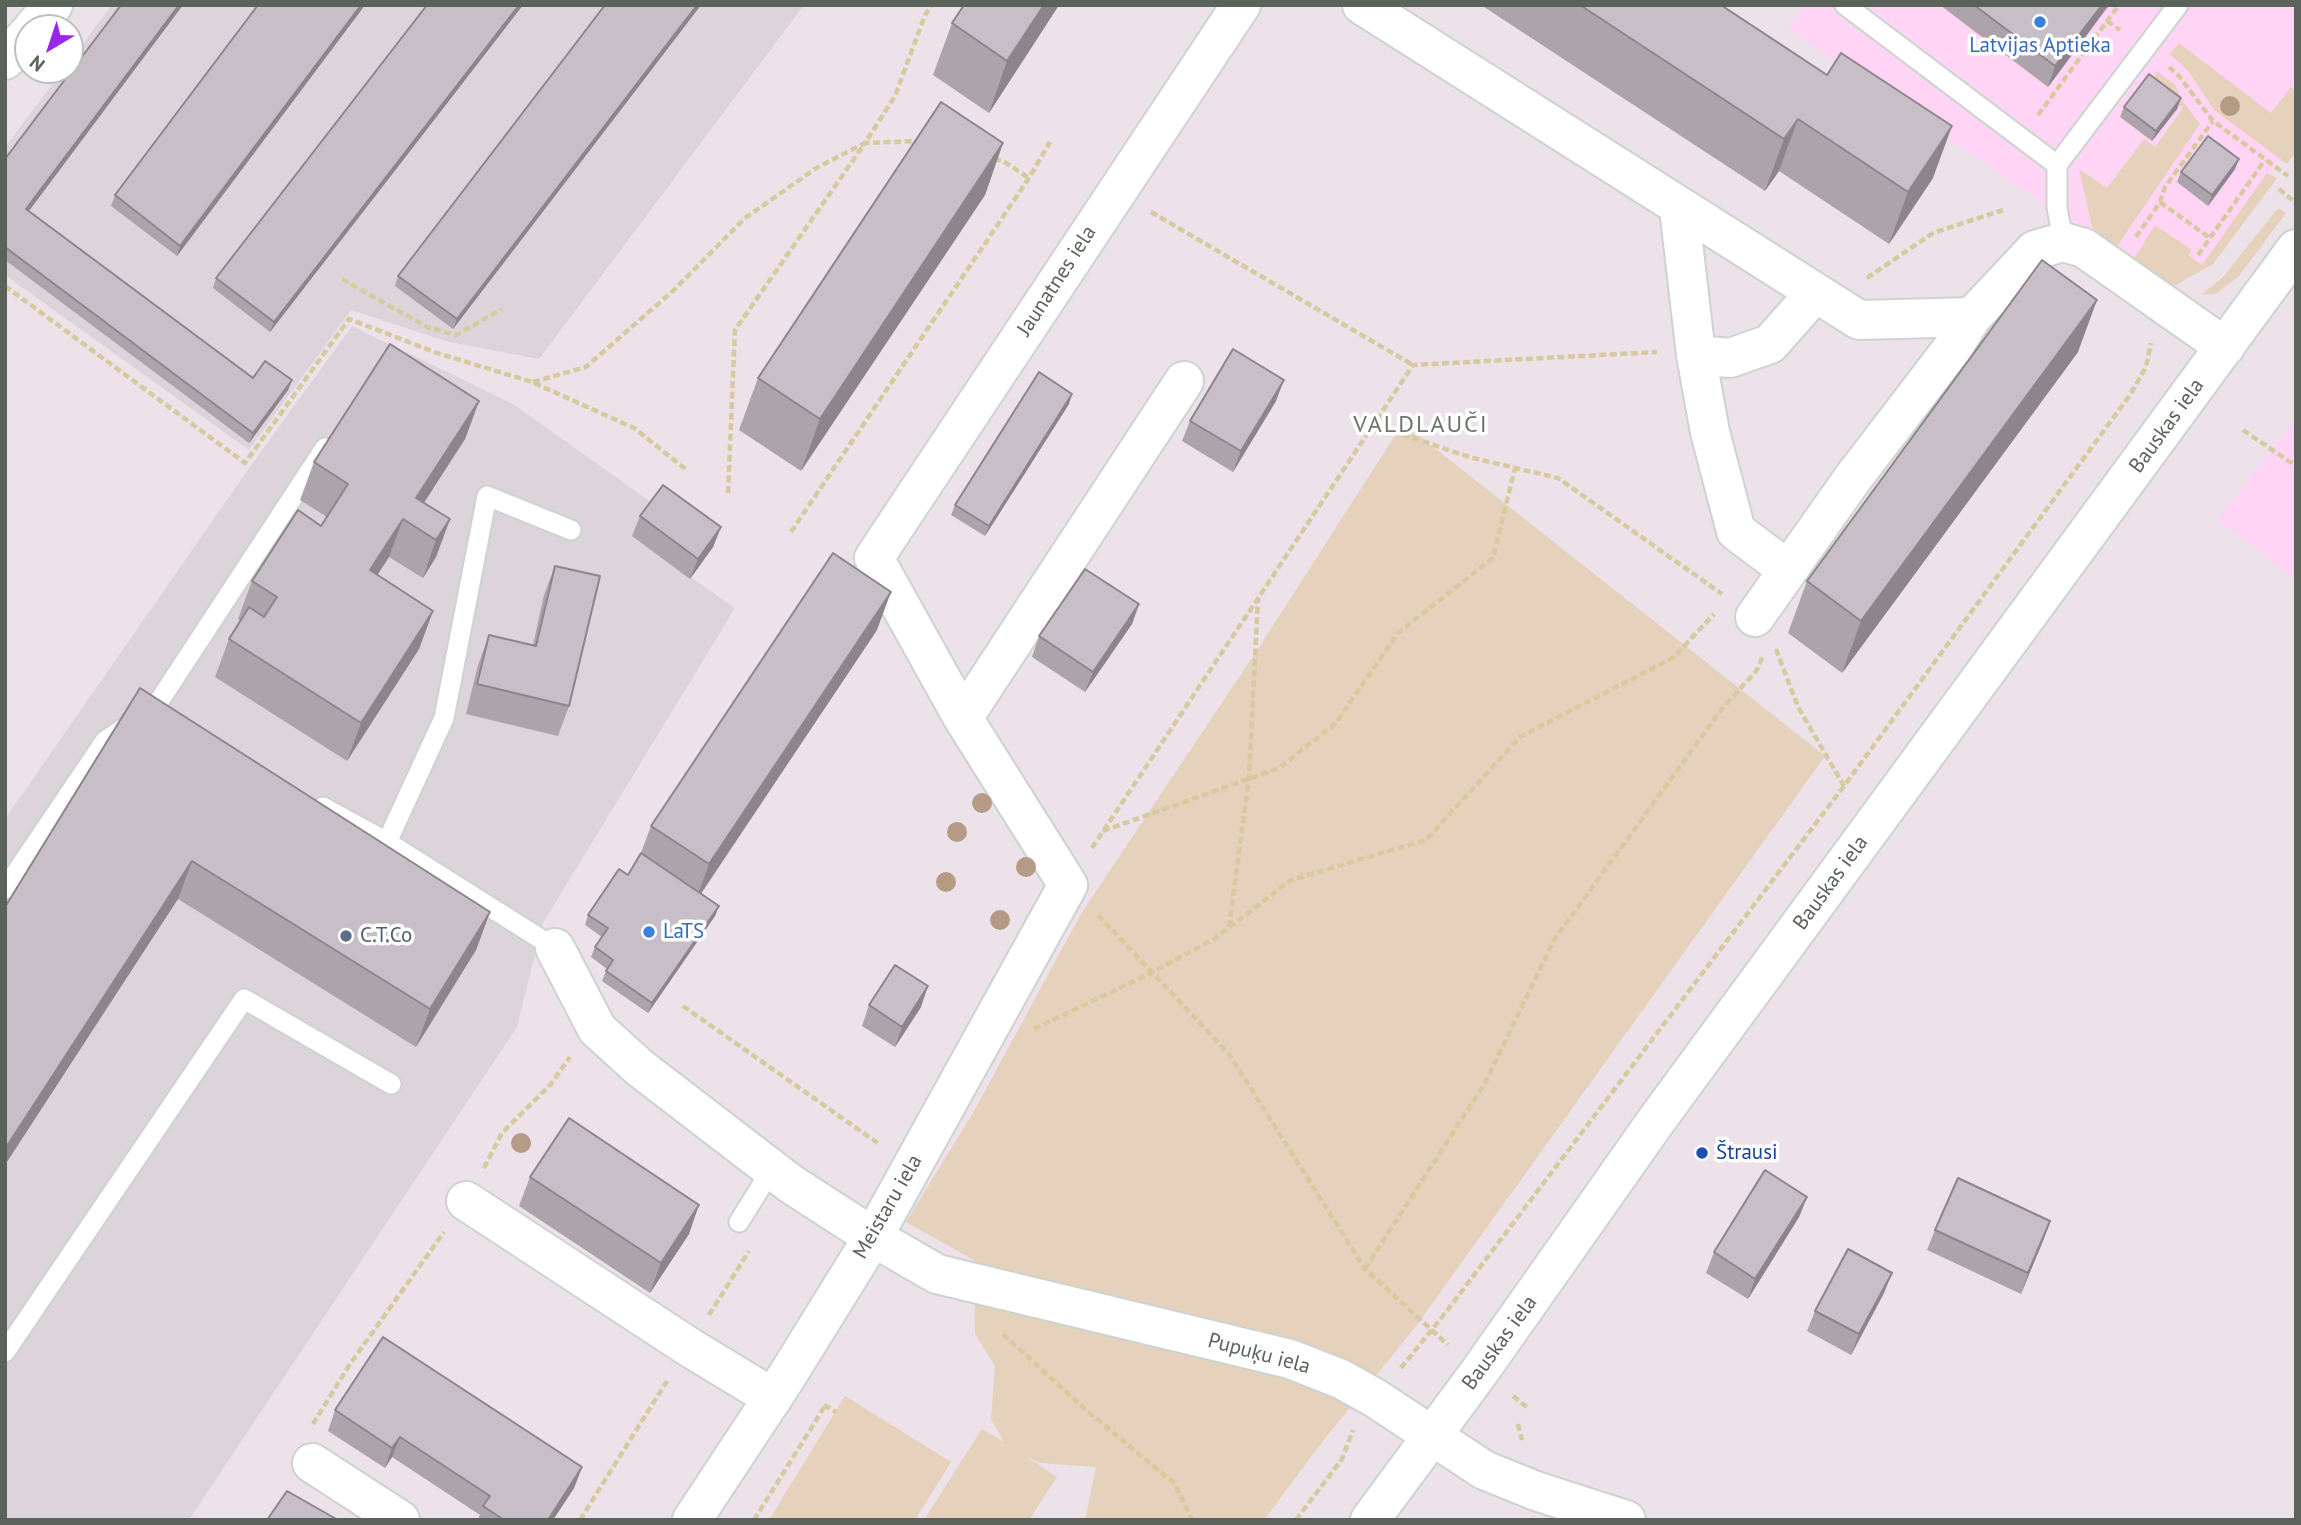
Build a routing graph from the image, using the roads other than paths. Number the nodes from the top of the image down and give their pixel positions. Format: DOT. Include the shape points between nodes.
graph roads {
  1 [pos="1241,5"];
  2 [pos="1362,5"];
  3 [pos="1845,5"];
  4 [pos="2178,5"];
  5 [pos="2057,165"];
  6 [pos="1679,208"];
  7 [pos="2063,242"];
  8 [pos="2296,249"];
  9 [pos="1826,300"];
  10 [pos="1972,317"];
  11 [pos="2225,347"];
  12 [pos="1696,355"];
  13 [pos="1184,381"];
  14 [pos="332,437"];
  15 [pos="571,530"];
  16 [pos="1788,570"];
  17 [pos="1751,617"];
  18 [pos="152,712"];
  19 [pos="963,718"];
  20 [pos="176,725"];
  21 [pos="305,797"];
  22 [pos="387,842"];
  23 [pos="5,889"];
  24 [pos="555,948"];
  25 [pos="391,1084"];
  26 [pos="772,1169"];
  27 [pos="466,1201"];
  28 [pos="739,1222"];
  29 [pos="873,1237"];
  30 [pos="5,1352"];
  31 [pos="773,1398"];
  32 [pos="1431,1436"];
  33 [pos="312,1463"];
  34 [pos="400,1520"];
  35 [pos="692,1520"];
  36 [pos="1370,1520"];
  37 [pos="1626,1520"];
  1 -- 19 [label="street, Jaunatnes iela" via="874,558"];
  2 -- 6 [label="street"];
  3 -- 5 [label="lane"];
  4 -- 5 [label="lane"];
  5 -- 7 [label="lane"];
  6 -- 9 [label="street"];
  6 -- 12 [label="street"];
  7 -- 10 [label="street" via="2035,250"];
  7 -- 11 [label="street" via="2084,248"];
  8 -- 11 [label="street, Bauskas iela"];
  9 -- 10 [label="street" via="1859,320"];
  9 -- 12 [label="street" via="1770,344 1730,358"];
  10 -- 16 [label="street"];
  11 -- 32 [label="street, Bauskas iela" via="1664,1110"];
  12 -- 16 [label="street" via="1736,531"];
  13 -- 19 [label="street"];
  14 -- 18 [label="lane"];
  15 -- 22 [label="lane" via="487,496 444,718"];
  16 -- 17 [label="street"];
  18 -- 20 [label="lane"];
  18 -- 23 [label="lane" via="105,741"];
  19 -- 29 [label="street, Meistaru iela" via="1068,885"];
  21 -- 22 [label="lane"];
  22 -- 24 [label="lane"];
  24 -- 26 [label="street, Pupuķu iela" via="597,1028 640,1068"];
  25 -- 30 [label="lane" via="244,999"];
  26 -- 28 [label="lane"];
  26 -- 29 [label="street, Pupuķu iela"];
  27 -- 31 [label="street"];
  29 -- 31 [label="street, Meistaru iela"];
  29 -- 32 [label="street, Pupuķu iela" via="937,1274 1290,1359 1376,1398"];
  31 -- 35 [label="street, Meistaru iela"];
  32 -- 36 [label="street, Bauskas iela"];
  32 -- 37 [label="street, Pupuķu iela" via="1484,1470"];
  33 -- 34 [label="street"];
}
